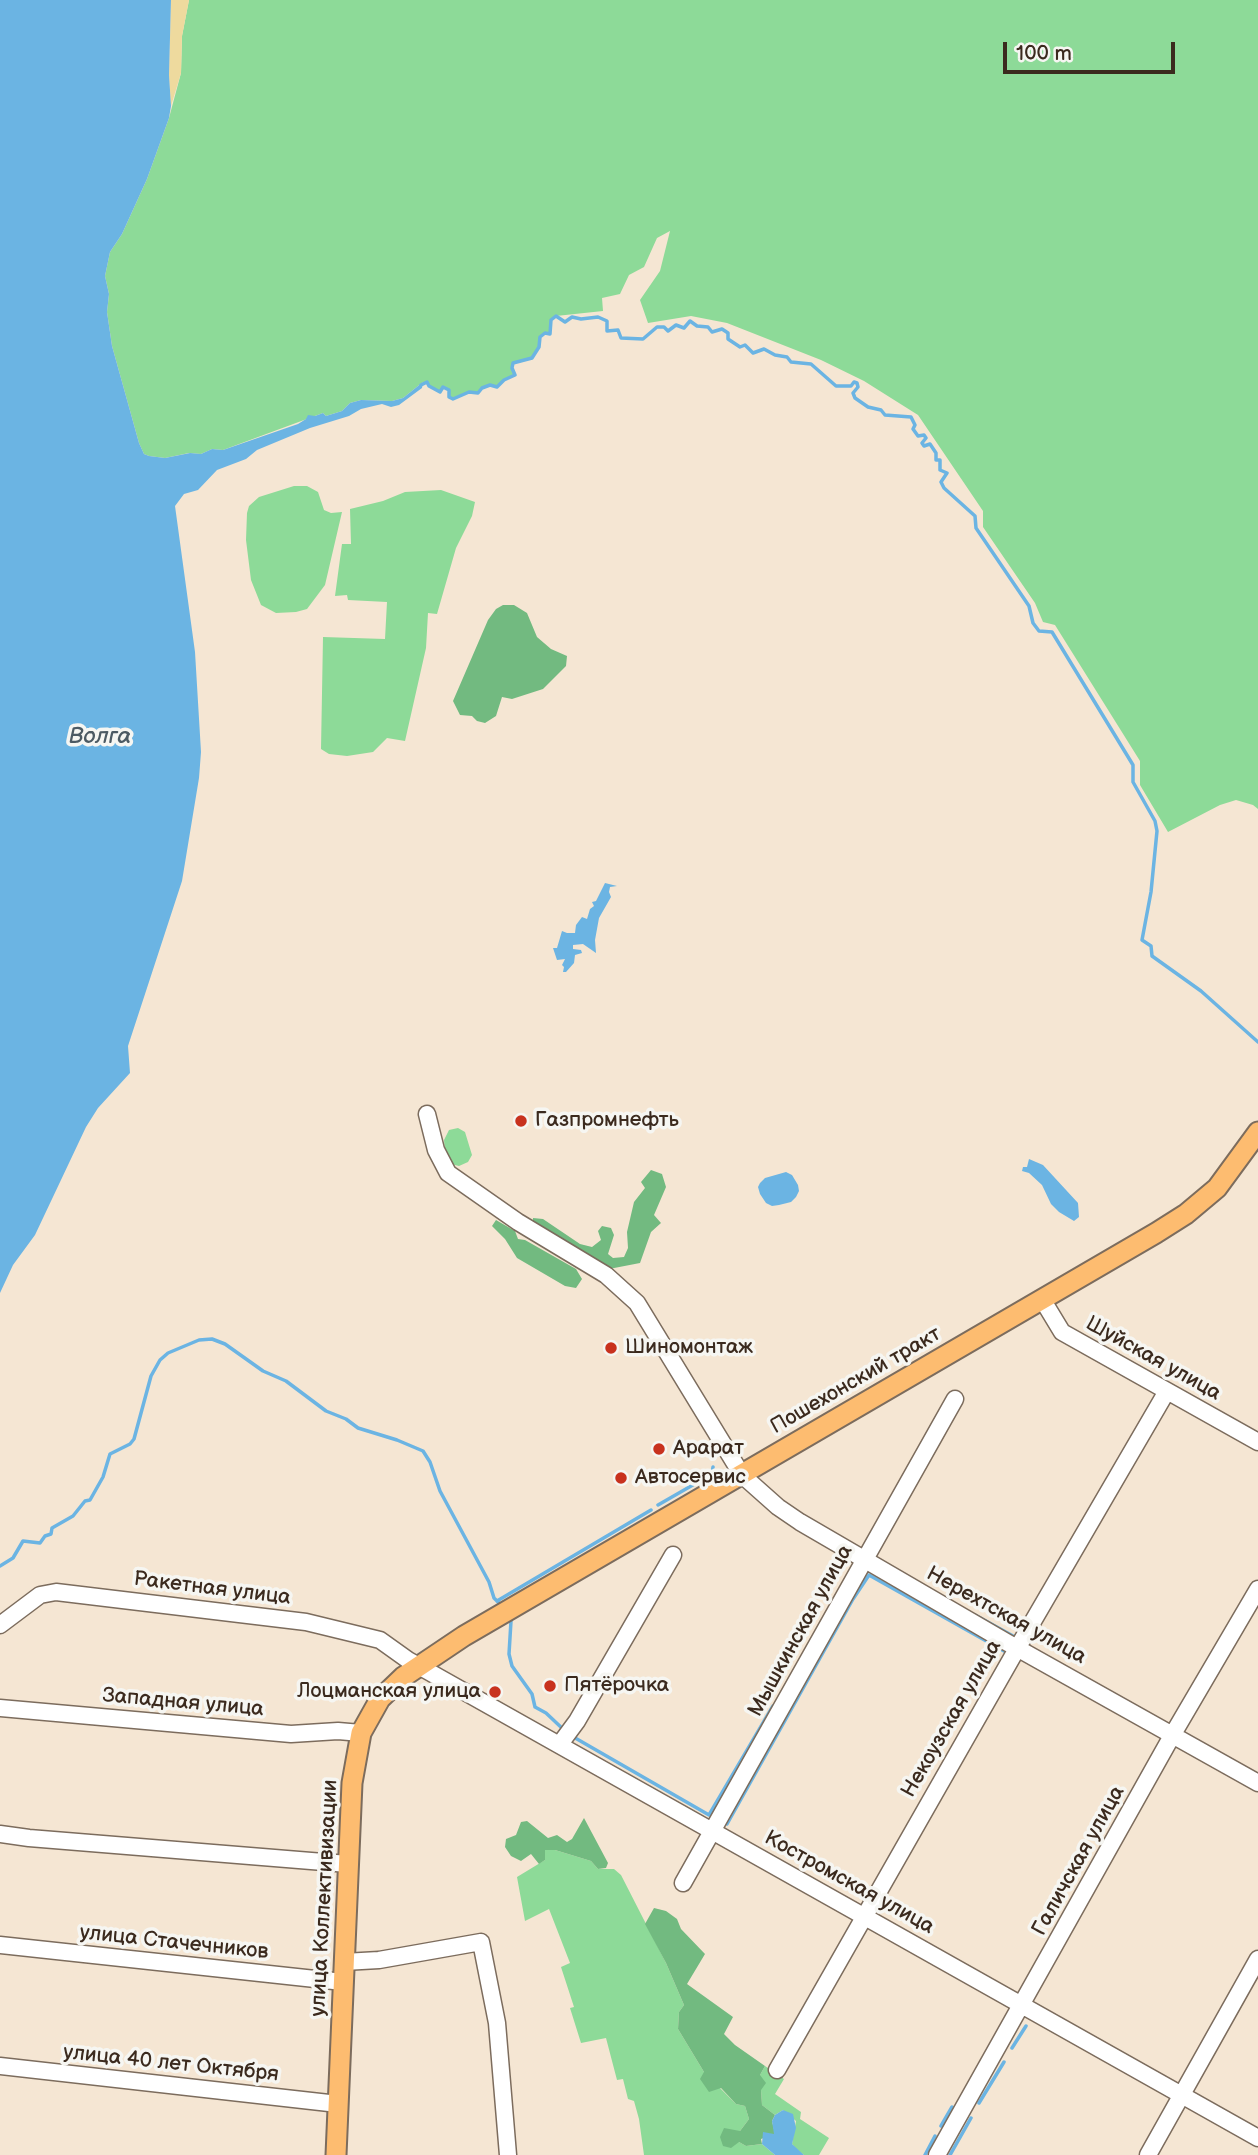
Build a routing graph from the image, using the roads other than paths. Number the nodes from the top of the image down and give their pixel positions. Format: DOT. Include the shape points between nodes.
graph roads {
  1 [pos="427,1114"];
  2 [pos="1258,1132"];
  3 [pos="1042,1299"];
  4 [pos="1167,1391"];
  5 [pos="955,1399"];
  6 [pos="1258,1442"];
  7 [pos="741,1475"];
  8 [pos="673,1555"];
  9 [pos="866,1560"];
  10 [pos="1258,1589"];
  11 [pos="0,1625"];
  12 [pos="1018,1647"];
  13 [pos="419,1666"];
  14 [pos="0,1708"];
  15 [pos="361,1733"];
  16 [pos="1173,1734"];
  17 [pos="561,1744"];
  18 [pos="1258,1783"];
  19 [pos="713,1830"];
  20 [pos="0,1834"];
  21 [pos="348,1864"];
  22 [pos="683,1884"];
  23 [pos="865,1916"];
  24 [pos="0,1945"];
  25 [pos="1258,1959"];
  26 [pos="344,1962"];
  27 [pos="343,1982"];
  28 [pos="1023,2004"];
  29 [pos="0,2066"];
  30 [pos="777,2070"];
  31 [pos="1183,2095"];
  32 [pos="338,2104"];
  33 [pos="1258,2138"];
  34 [pos="336,2155"];
  35 [pos="508,2155"];
  36 [pos="937,2155"];
  37 [pos="1148,2155"];
  1 -- 7 [label="street, Нерехтская улица" via="436,1150 448,1173 517,1222 606,1275 637,1303"];
  2 -- 3 [label="main road, Пошехонский тракт" via="1217,1188 1186,1214"];
  3 -- 4 [label="street, Шуйская улица" via="1062,1332"];
  3 -- 7 [label="main road, Пошехонский тракт"];
  4 -- 6 [label="street, Шуйская улица"];
  4 -- 12 [label="street, Некоузская улица"];
  5 -- 9 [label="street, Мышкинская улица"];
  7 -- 9 [label="street, Нерехтская улица" via="788,1514"];
  7 -- 13 [label="main road, Пошехонский тракт"];
  8 -- 17 [label="street"];
  9 -- 12 [label="street, Нерехтская улица"];
  9 -- 19 [label="street, Мышкинская улица"];
  10 -- 16 [label="street, Галичская улица"];
  11 -- 13 [label="street, Ракетная улица" via="40,1595 55,1592 322,1625 380,1640"];
  12 -- 16 [label="street, Нерехтская улица"];
  12 -- 23 [label="street, Некоузская улица"];
  13 -- 15 [label="main road, улица Коллективизации" via="380,1699"];
  13 -- 17 [label="street, Костромская улица"];
  14 -- 15 [label="street, Западная улица" via="291,1734"];
  15 -- 21 [label="main road, улица Коллективизации" via="352,1783"];
  16 -- 18 [label="street, Нерехтская улица"];
  16 -- 28 [label="street, Галичская улица"];
  17 -- 19 [label="street, Костромская улица"];
  19 -- 22 [label="street, Мышкинская улица"];
  19 -- 23 [label="street, Костромская улица"];
  20 -- 21 [label="street"];
  21 -- 26 [label="main road, улица Коллективизации"];
  23 -- 28 [label="street, Костромская улица"];
  23 -- 30 [label="street, Некоузская улица"];
  24 -- 27 [label="street, улица Стачечников"];
  25 -- 31 [label="street"];
  26 -- 27 [label="main road, улица Коллективизации"];
  26 -- 35 [label="street" via="481,1942 497,2023"];
  27 -- 32 [label="main road, улица Коллективизации"];
  28 -- 31 [label="street, Костромская улица"];
  28 -- 36 [label="street, Галичская улица"];
  29 -- 32 [label="street, улица 40 лет Октября"];
  31 -- 33 [label="street, Костромская улица"];
  31 -- 37 [label="street"];
  32 -- 34 [label="main road, улица Коллективизации"];
}
